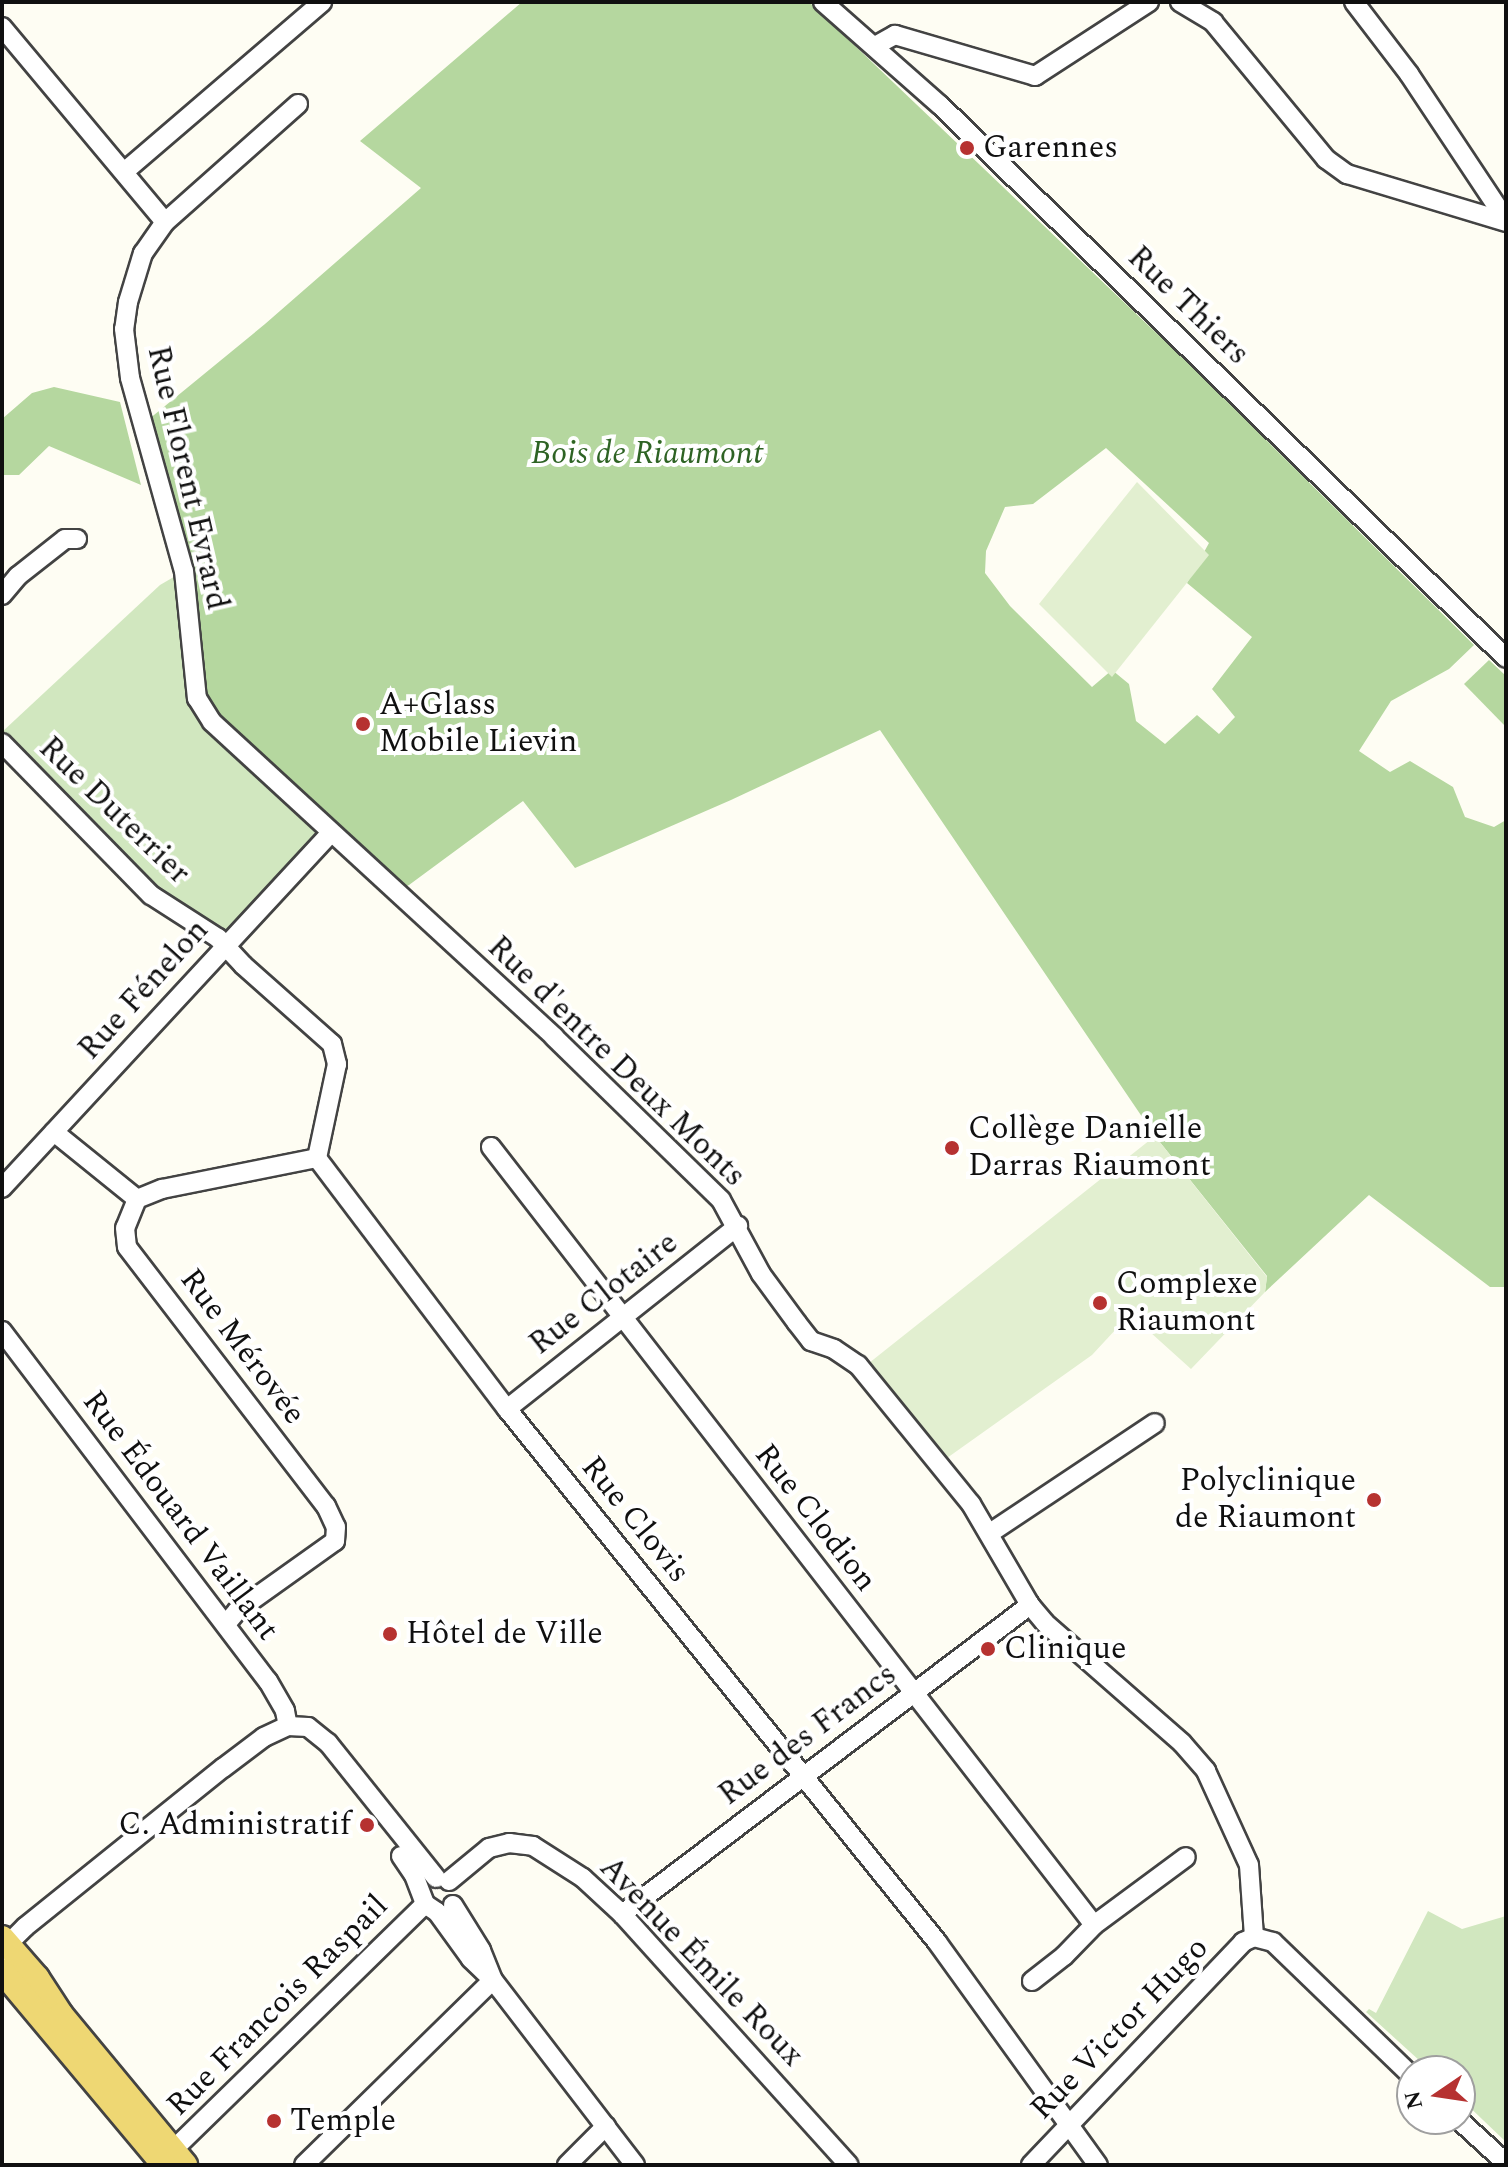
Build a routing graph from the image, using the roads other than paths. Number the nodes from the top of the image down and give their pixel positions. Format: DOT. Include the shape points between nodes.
graph roads {
  1 [pos="322,2"];
  2 [pos="823,2"];
  3 [pos="1149,2"];
  4 [pos="1180,2"];
  5 [pos="1354,2"];
  6 [pos="2,27"];
  7 [pos="875,46"];
  8 [pos="298,104"];
  9 [pos="124,172"];
  10 [pos="1506,221"];
  11 [pos="165,222"];
  12 [pos="77,539"];
  13 [pos="2,595"];
  14 [pos="1506,658"];
  15 [pos="192,675"];
  16 [pos="2,743"];
  17 [pos="331,833"];
  18 [pos="225,946"];
  19 [pos="54,1132"];
  20 [pos="491,1147"];
  21 [pos="317,1158"];
  22 [pos="2,1188"];
  23 [pos="137,1199"];
  24 [pos="738,1226"];
  25 [pos="622,1316"];
  26 [pos="2,1331"];
  27 [pos="507,1409"];
  28 [pos="1155,1423"];
  29 [pos="990,1533"];
  30 [pos="1030,1605"];
  31 [pos="226,1624"];
  32 [pos="913,1695"];
  33 [pos="288,1726"];
  34 [pos="803,1775"];
  35 [pos="1186,1857"];
  36 [pos="437,1895"];
  37 [pos="622,1914"];
  38 [pos="1094,1925"];
  39 [pos="1254,1937"];
  40 [pos="5,1941"];
  41 [pos="2,1972"];
  42 [pos="493,1980"];
  43 [pos="1032,1981"];
  44 [pos="1396,2061"];
  45 [pos="1071,2123"];
  46 [pos="606,2126"];
  47 [pos="1475,2135"];
  48 [pos="174,2160"];
  49 [pos="1506,2163"];
  50 [pos="304,2165"];
  51 [pos="567,2165"];
  52 [pos="635,2165"];
  53 [pos="849,2165"];
  54 [pos="1031,2165"];
  55 [pos="1098,2165"];
  1 -- 9 [label="street"];
  2 -- 7 [label="street, Rue Thiers"];
  3 -- 7 [label="street" via="1035,76 895,35"];
  4 -- 10 [label="street" via="1213,22 1326,159 1347,174"];
  5 -- 10 [label="street" via="1409,74"];
  6 -- 9 [label="street"];
  7 -- 14 [label="street, Rue Thiers"];
  8 -- 11 [label="street, Rue Florent Evrard"];
  9 -- 11 [label="street"];
  11 -- 15 [label="street, Rue Florent Evrard" via="133,278 125,351 184,571"];
  12 -- 13 [label="street" via="65,539"];
  15 -- 17 [label="street, Rue d'entre Deux Monts" via="197,698 212,722"];
  16 -- 18 [label="street, Rue Duterrier" via="151,895"];
  17 -- 18 [label="street, Rue Fénelon"];
  17 -- 24 [label="street, Rue d'entre Deux Monts" via="680,1158"];
  18 -- 19 [label="street, Rue Fénelon"];
  18 -- 21 [label="street" via="332,1044 337,1064"];
  19 -- 22 [label="street, Rue Fénelon"];
  19 -- 23 [label="street"];
  20 -- 25 [label="street, Rue Clodion"];
  21 -- 23 [label="street" via="162,1189"];
  21 -- 27 [label="street, Rue Clovis"];
  23 -- 31 [label="street, Rue Mérovée" via="125,1228 127,1247 326,1506 336,1527 335,1541"];
  24 -- 25 [label="street, Rue Clotaire"];
  24 -- 29 [label="street, Rue d'entre Deux Monts" via="761,1274 811,1341 858,1365"];
  25 -- 27 [label="street, Rue Clotaire"];
  25 -- 32 [label="street, Rue Clodion"];
  26 -- 31 [label="street, Rue Édouard Vaillant"];
  27 -- 34 [label="street, Rue Clovis"];
  28 -- 29 [label="street"];
  29 -- 30 [label="street, Rue d'entre Deux Monts"];
  30 -- 32 [label="street, Rue des Francs"];
  30 -- 39 [label="street, Rue d'entre Deux Monts" via="1074,1652 1182,1743 1206,1771 1249,1865"];
  31 -- 33 [label="street, Rue Édouard Vaillant" via="281,1701"];
  32 -- 34 [label="street, Rue des Francs"];
  32 -- 38 [label="street, Rue Clodion"];
  33 -- 36 [label="street" via="308,1727 414,1875"];
  33 -- 40 [label="street" via="223,1768"];
  34 -- 37 [label="street, Rue des Francs"];
  34 -- 45 [label="street, Rue Clovis" via="937,1942"];
  35 -- 38 [label="street"];
  36 -- 37 [label="street, Avenue Émile Roux" via="489,1848 519,1843 565,1866"];
  36 -- 42 [label="street" via="471,1959"];
  36 -- 48 [label="street, Rue Francois Raspail"];
  37 -- 53 [label="street, Avenue Émile Roux"];
  38 -- 43 [label="street"];
  39 -- 44 [label="street" via="1273,1942"];
  39 -- 45 [label="street, Rue Victor Hugo" via="1243,1942"];
  40 -- 41 [label="street"];
  40 -- 48 [label="main road"];
  41 -- 48 [label="main road"];
  42 -- 46 [label="street"];
  42 -- 50 [label="street"];
  45 -- 54 [label="street, Rue Victor Hugo"];
  45 -- 55 [label="street, Rue Clovis"];
  46 -- 51 [label="street"];
  46 -- 52 [label="street"];
  47 -- 49 [label="street"];
}
